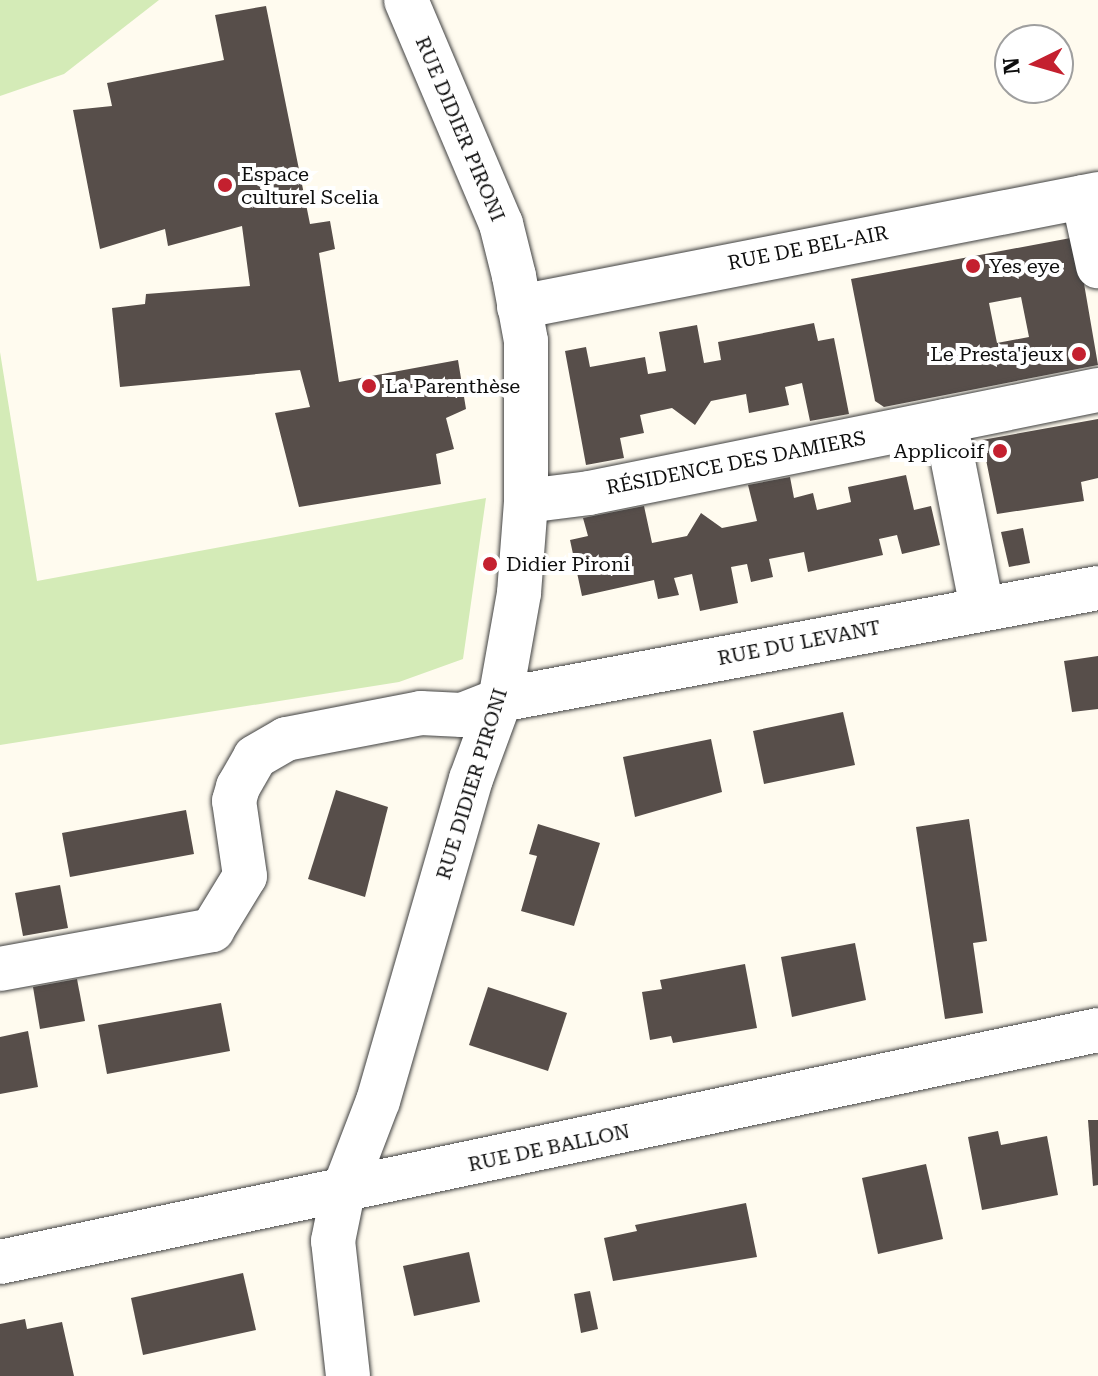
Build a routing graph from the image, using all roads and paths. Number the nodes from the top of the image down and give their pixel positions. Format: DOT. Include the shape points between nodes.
graph roads {
  1 [pos="406,0"];
  2 [pos="1091,195"];
  3 [pos="1098,266"];
  4 [pos="519,307"];
  5 [pos="1098,390"];
  6 [pos="945,421"];
  7 [pos="526,501"];
  8 [pos="1098,588"];
  9 [pos="982,608"];
  10 [pos="500,700"];
  11 [pos="0,969"];
  12 [pos="1098,1030"];
  13 [pos="343,1192"];
  14 [pos="0,1262"];
  15 [pos="348,1376"];
  1 -- 4 [label="street, RUE DIDIER PIRONI" via="501,224"];
  2 -- 3 [label="street"];
  2 -- 4 [label="street, RUE DE BEL-AIR"];
  4 -- 7 [label="street, RUE DIDIER PIRONI" via="526,341"];
  5 -- 6 [label="street, RÉSIDENCE DES DAMIERS"];
  6 -- 7 [label="street, RÉSIDENCE DES DAMIERS"];
  6 -- 9 [label="street"];
  7 -- 10 [label="street, RUE DIDIER PIRONI" via="519,593"];
  8 -- 9 [label="street, RUE DU LEVANT"];
  9 -- 10 [label="street, RUE DU LEVANT"];
  10 -- 11 [label="street, RUE DU LEVANT" via="462,715 421,713 266,746 244,772 234,801 245,876 212,930"];
  10 -- 13 [label="street, RUE DIDIER PIRONI" via="471,779 378,1101"];
  12 -- 13 [label="street, RUE DE BALLON"];
  13 -- 14 [label="street, RUE DE BALLON"];
  13 -- 15 [label="street, RUE DIDIER PIRONI" via="333,1241"];
}
